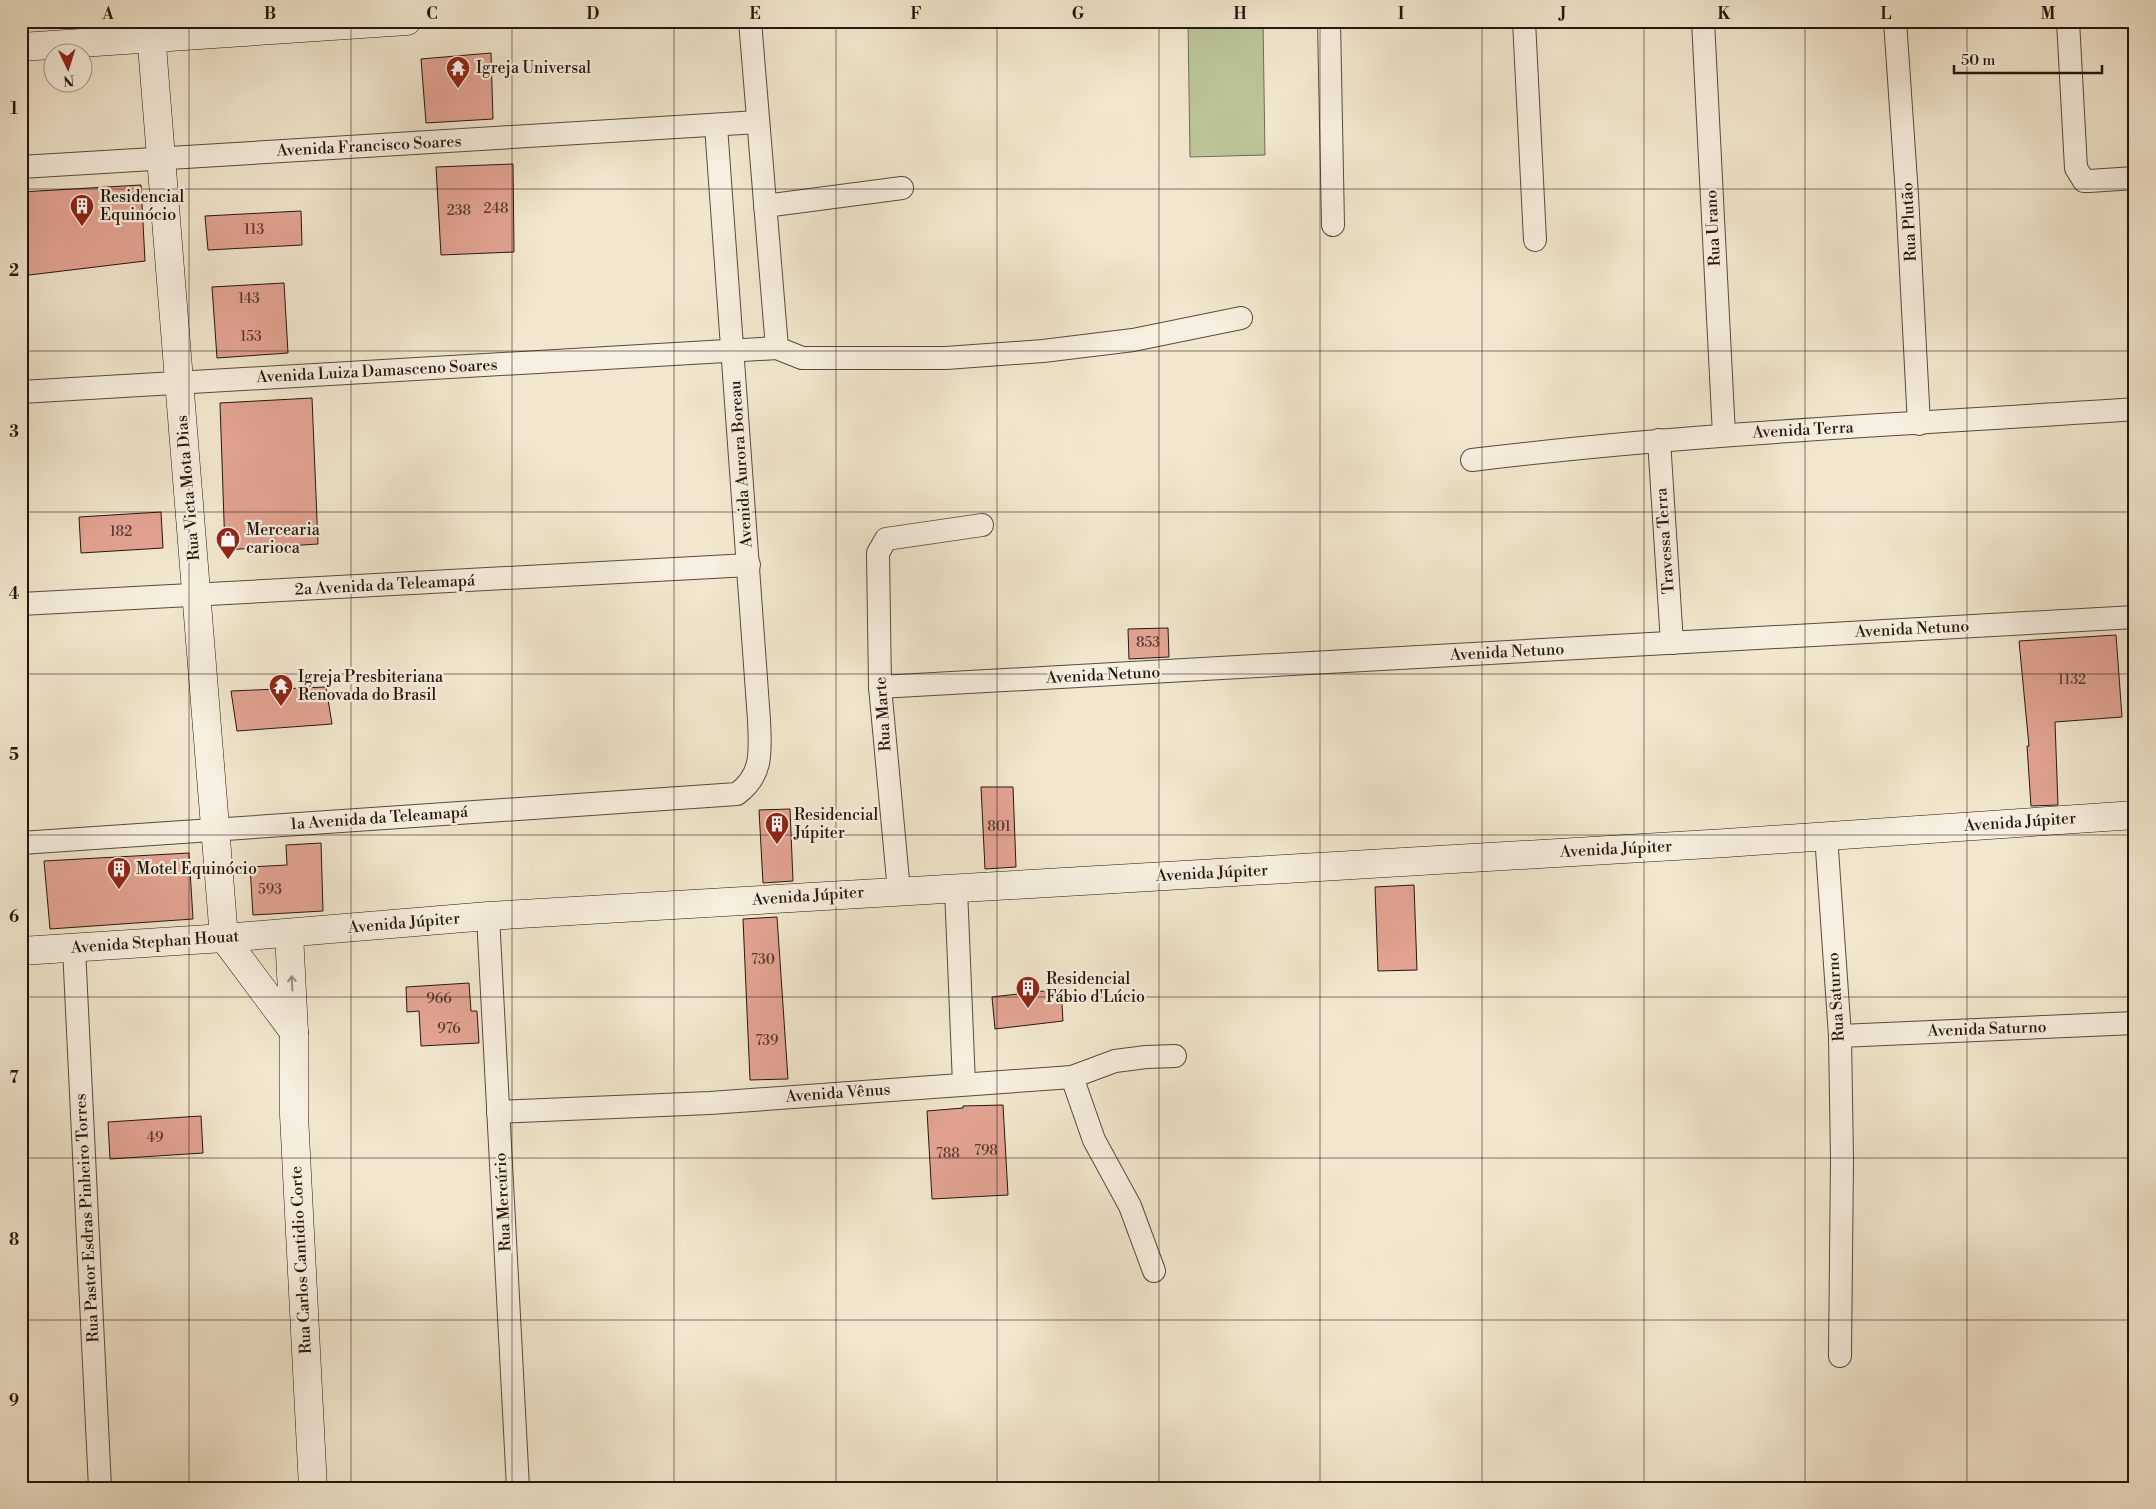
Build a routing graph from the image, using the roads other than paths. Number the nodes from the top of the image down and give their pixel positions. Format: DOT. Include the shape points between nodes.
graph roads {
  1 [pos="407,21"];
  2 [pos="750,21"];
  3 [pos="1329,21"];
  4 [pos="1524,21"];
  5 [pos="1703,21"];
  6 [pos="1895,21"];
  7 [pos="2068,21"];
  8 [pos="151,30"];
  9 [pos="21,47"];
  10 [pos="758,122"];
  11 [pos="716,126"];
  12 [pos="161,158"];
  13 [pos="21,167"];
  14 [pos="2135,178"];
  15 [pos="902,188"];
  16 [pos="765,206"];
  17 [pos="1333,225"];
  18 [pos="1535,240"];
  19 [pos="1241,318"];
  20 [pos="777,348"];
  21 [pos="733,350"];
  22 [pos="179,382"];
  23 [pos="21,392"];
  24 [pos="2135,409"];
  25 [pos="1919,424"];
  26 [pos="1724,435"];
  27 [pos="1659,440"];
  28 [pos="1472,460"];
  29 [pos="982,525"];
  30 [pos="749,565"];
  31 [pos="197,595"];
  32 [pos="21,604"];
  33 [pos="2135,616"];
  34 [pos="1672,643"];
  35 [pos="880,687"];
  36 [pos="737,794"];
  37 [pos="2135,815"];
  38 [pos="215,830"];
  39 [pos="1826,835"];
  40 [pos="21,843"];
  41 [pos="956,889"];
  42 [pos="899,891"];
  43 [pos="488,916"];
  44 [pos="290,933"];
  45 [pos="224,938"];
  46 [pos="74,948"];
  47 [pos="21,951"];
  48 [pos="2135,1023"];
  49 [pos="294,1032"];
  50 [pos="1840,1036"];
  51 [pos="1175,1056"];
  52 [pos="1072,1077"];
  53 [pos="964,1084"];
  54 [pos="498,1112"];
  55 [pos="1154,1271"];
  56 [pos="1840,1356"];
  57 [pos="100,1488"];
  58 [pos="312,1488"];
  59 [pos="518,1488"];
  1 -- 8 [label="street"];
  2 -- 10 [label="street"];
  3 -- 17 [label="street"];
  4 -- 18 [label="street"];
  5 -- 26 [label="street, Rua Urano"];
  6 -- 25 [label="street, Rua Plutão"];
  7 -- 14 [label="street" via="2076,168 2084,181"];
  8 -- 9 [label="street"];
  8 -- 12 [label="street, Rua Victa Mota Dias"];
  10 -- 11 [label="street, Avenida Francisco Soares"];
  10 -- 16 [label="street"];
  11 -- 12 [label="street, Avenida Francisco Soares"];
  11 -- 21 [label="street, Avenida Aurora Boreau"];
  12 -- 13 [label="street, Avenida Francisco Soares"];
  12 -- 22 [label="street, Rua Victa Mota Dias"];
  15 -- 16 [label="street"];
  16 -- 20 [label="street"];
  19 -- 20 [label="street" via="1133,340 946,358 802,358"];
  20 -- 21 [label="street, Avenida Luiza Damasceno Soares"];
  21 -- 22 [label="street, Avenida Luiza Damasceno Soares"];
  21 -- 30 [label="street, Avenida Aurora Boreau"];
  22 -- 23 [label="street, Avenida Luiza Damasceno Soares"];
  22 -- 31 [label="street, Rua Victa Mota Dias"];
  24 -- 25 [label="street, Avenida Terra"];
  25 -- 26 [label="street, Avenida Terra"];
  26 -- 27 [label="street, Avenida Terra"];
  27 -- 28 [label="street, Avenida Terra"];
  27 -- 34 [label="street, Travessa Terra"];
  29 -- 35 [label="street, Rua Marte" via="886,539 881,544 877,560"];
  30 -- 31 [label="street, 2a Avenida da Teleamapá"];
  30 -- 36 [label="street, Avenida Aurora Boreau" via="760,748 757,768 749,785"];
  31 -- 32 [label="street, 2a Avenida da Teleamapá"];
  31 -- 38 [label="street, Rua Victa Mota Dias"];
  33 -- 34 [label="street, Avenida Netuno"];
  34 -- 35 [label="street, Avenida Netuno"];
  35 -- 42 [label="street, Rua Marte"];
  36 -- 38 [label="street, 1a Avenida da Teleamapá"];
  37 -- 39 [label="street, Avenida Júpiter"];
  38 -- 40 [label="street, 1a Avenida da Teleamapá"];
  38 -- 45 [label="street, Rua Victa Mota Dias"];
  39 -- 41 [label="street, Avenida Júpiter"];
  39 -- 50 [label="street, Rua Saturno"];
  41 -- 42 [label="street, Avenida Júpiter"];
  41 -- 53 [label="street"];
  42 -- 43 [label="street, Avenida Júpiter"];
  43 -- 44 [label="street, Avenida Júpiter"];
  43 -- 54 [label="street, Rua Mercúrio"];
  44 -- 45 [label="street, Avenida Stephan Houat"];
  49 -- 44 [label="street, Rua Carlos Cantidio Corte, one-way"];
  45 -- 46 [label="street, Avenida Stephan Houat"];
  45 -- 49 [label="street"];
  46 -- 47 [label="street, Avenida Stephan Houat"];
  46 -- 57 [label="street, Rua Pastor Esdras Pinheiro Torres"];
  48 -- 50 [label="street, Avenida Saturno"];
  49 -- 58 [label="street, Rua Carlos Cantidio Corte" via="294,1125"];
  50 -- 56 [label="street, Rua Saturno"];
  51 -- 52 [label="street, Avenida Vênus" via="1115,1061"];
  52 -- 53 [label="street, Avenida Vênus"];
  52 -- 55 [label="street" via="1094,1140 1130,1206"];
  53 -- 54 [label="street, Avenida Vênus" via="710,1103"];
  54 -- 59 [label="street, Rua Mercúrio"];
}
